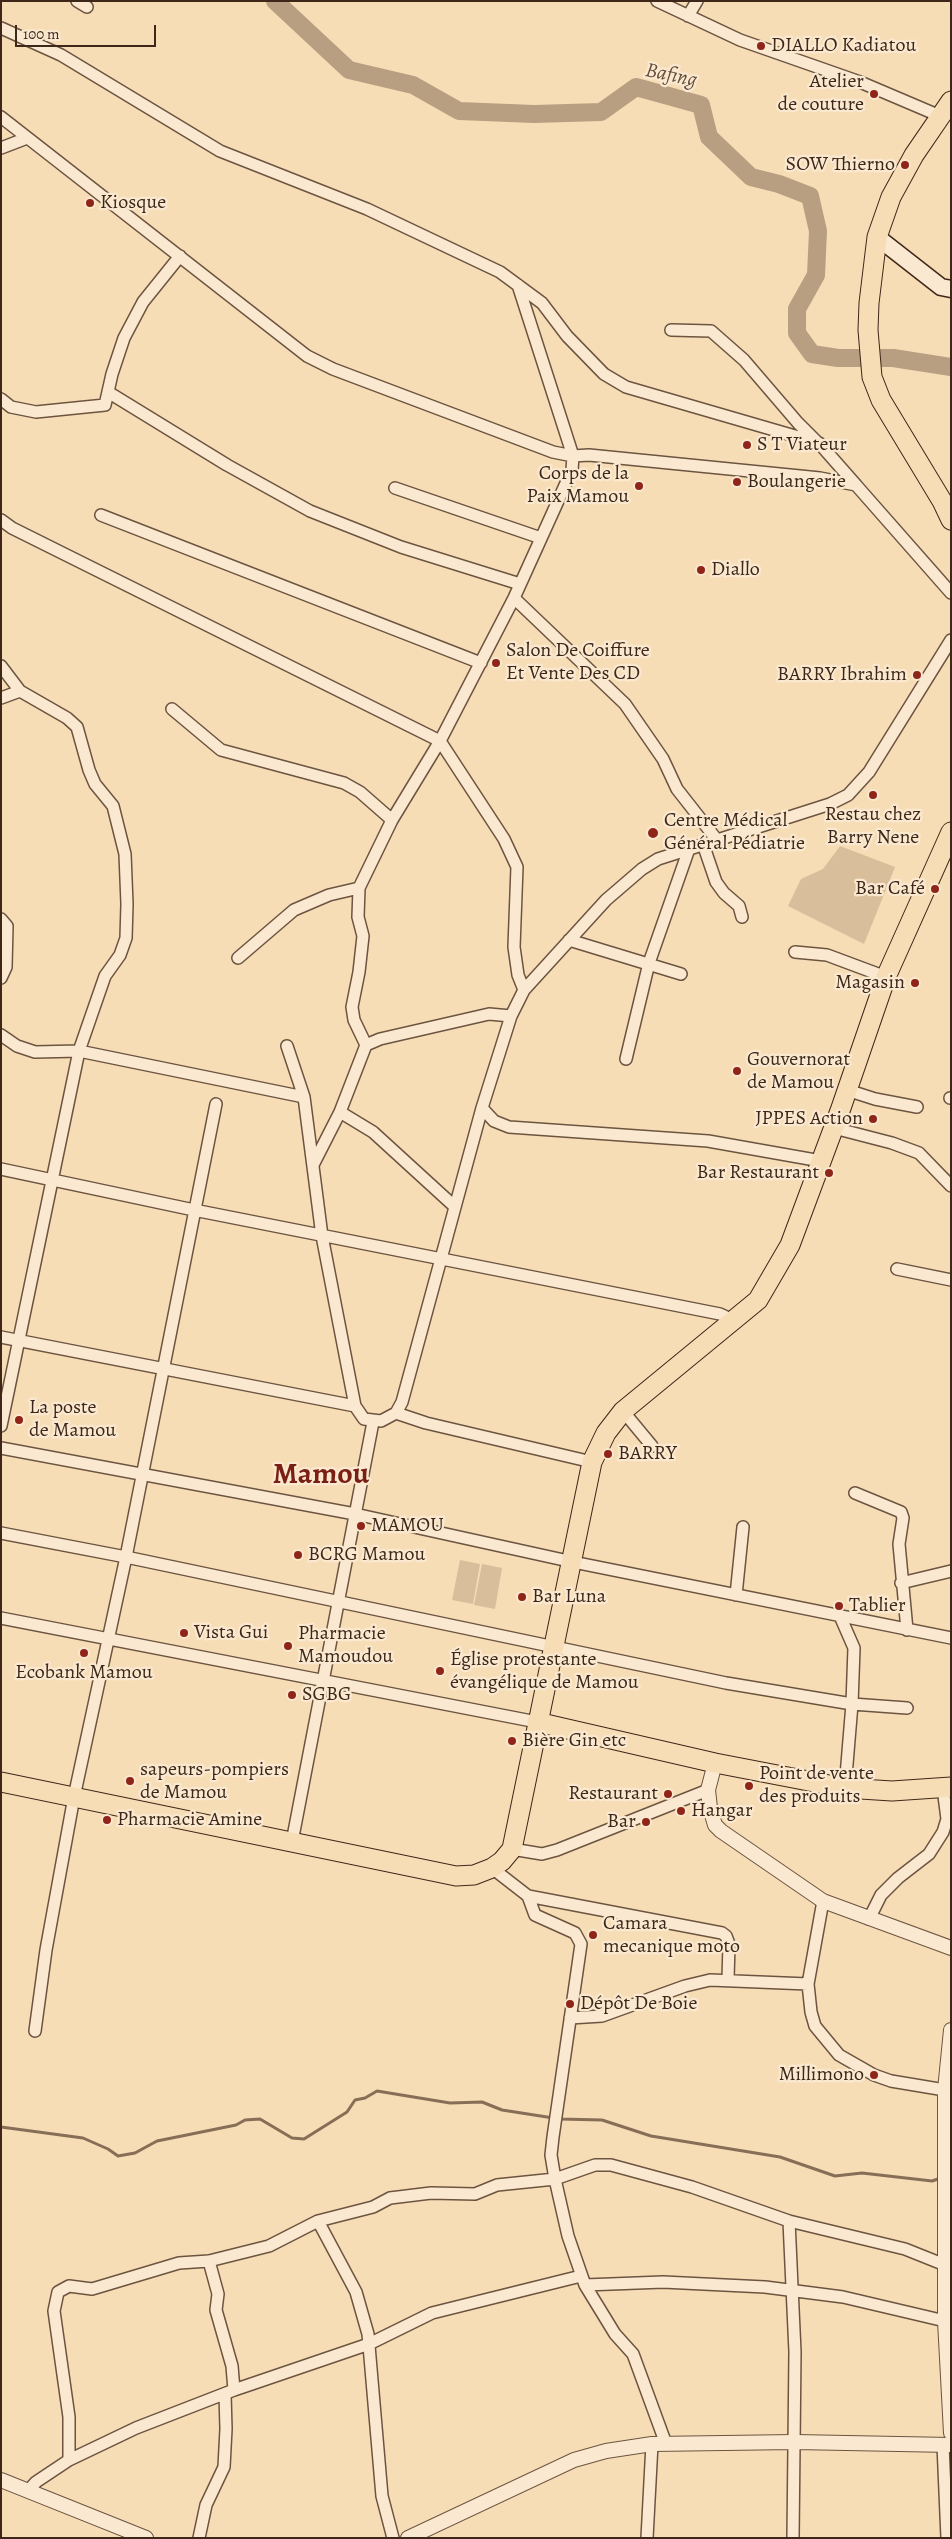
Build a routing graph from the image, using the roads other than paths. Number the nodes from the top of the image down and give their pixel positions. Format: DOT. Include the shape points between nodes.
graph roads {
  1 [pos="657,1"];
  2 [pos="697,1"];
  3 [pos="688,16"];
  4 [pos="1,28"];
  5 [pos="946,108"];
  6 [pos="1,117"];
  7 [pos="27,138"];
  8 [pos="1,148"];
  9 [pos="877,237"];
  10 [pos="180,256"];
  11 [pos="518,285"];
  12 [pos="951,289"];
  13 [pos="671,330"];
  14 [pos="108,392"];
  15 [pos="1,399"];
  16 [pos="819,444"];
  17 [pos="573,456"];
  18 [pos="856,485"];
  19 [pos="395,488"];
  20 [pos="101,515"];
  21 [pos="1,520"];
  22 [pos="951,520"];
  23 [pos="541,538"];
  24 [pos="520,584"];
  25 [pos="951,593"];
  26 [pos="514,598"];
  27 [pos="951,640"];
  28 [pos="481,663"];
  29 [pos="1,666"];
  30 [pos="20,691"];
  31 [pos="1,698"];
  32 [pos="172,708"];
  33 [pos="440,741"];
  34 [pos="392,820"];
  35 [pos="951,832"];
  36 [pos="717,840"];
  37 [pos="703,844"];
  38 [pos="689,849"];
  39 [pos="946,856"];
  40 [pos="359,888"];
  41 [pos="742,917"];
  42 [pos="1,919"];
  43 [pos="569,940"];
  44 [pos="795,952"];
  45 [pos="238,958"];
  46 [pos="649,963"];
  47 [pos="681,974"];
  48 [pos="886,976"];
  49 [pos="1,978"];
  50 [pos="524,990"];
  51 [pos="511,1016"];
  52 [pos="1,1035"];
  53 [pos="366,1045"];
  54 [pos="287,1046"];
  55 [pos="80,1051"];
  56 [pos="626,1059"];
  57 [pos="847,1090"];
  58 [pos="304,1097"];
  59 [pos="216,1104"];
  60 [pos="917,1107"];
  61 [pos="482,1108"];
  62 [pos="340,1112"];
  63 [pos="834,1128"];
  64 [pos="821,1161"];
  65 [pos="313,1165"];
  66 [pos="1,1169"];
  67 [pos="52,1180"];
  68 [pos="951,1186"];
  69 [pos="454,1206"];
  70 [pos="194,1210"];
  71 [pos="322,1236"];
  72 [pos="442,1260"];
  73 [pos="897,1269"];
  74 [pos="951,1280"];
  75 [pos="735,1321"];
  76 [pos="1,1337"];
  77 [pos="20,1341"];
  78 [pos="162,1369"];
  79 [pos="355,1406"];
  80 [pos="623,1411"];
  81 [pos="396,1413"];
  82 [pos="373,1422"];
  83 [pos="1,1426"];
  84 [pos="652,1446"];
  85 [pos="1,1448"];
  86 [pos="592,1462"];
  87 [pos="141,1476"];
  88 [pos="855,1493"];
  89 [pos="355,1514"];
  90 [pos="743,1527"];
  91 [pos="1,1533"];
  92 [pos="126,1557"];
  93 [pos="572,1562"];
  94 [pos="951,1571"];
  95 [pos="901,1583"];
  96 [pos="736,1595"];
  97 [pos="338,1602"];
  98 [pos="840,1616"];
  99 [pos="1,1618"];
  100 [pos="907,1630"];
  101 [pos="109,1638"];
  102 [pos="951,1638"];
  103 [pos="554,1645"];
  104 [pos="323,1681"];
  105 [pos="852,1704"];
  106 [pos="907,1708"];
  107 [pos="537,1722"];
  108 [pos="715,1763"];
  109 [pos="1,1782"];
  110 [pos="947,1787"];
  111 [pos="845,1788"];
  112 [pos="708,1790"];
  113 [pos="74,1797"];
  114 [pos="292,1842"];
  115 [pos="512,1849"];
  116 [pos="492,1868"];
  117 [pos="528,1896"];
  118 [pos="822,1901"];
  119 [pos="869,1919"];
  120 [pos="951,1948"];
  121 [pos="728,1979"];
  122 [pos="808,1984"];
  123 [pos="570,2018"];
  124 [pos="951,2030"];
  125 [pos="35,2031"];
  126 [pos="945,2090"];
  127 [pos="947,2116"];
  128 [pos="555,2179"];
  129 [pos="318,2221"];
  130 [pos="789,2221"];
  131 [pos="209,2261"];
  132 [pos="948,2265"];
  133 [pos="583,2280"];
  134 [pos="792,2290"];
  135 [pos="945,2321"];
  136 [pos="370,2344"];
  137 [pos="230,2392"];
  138 [pos="951,2433"];
  139 [pos="795,2442"];
  140 [pos="659,2444"];
  141 [pos="947,2445"];
  142 [pos="69,2460"];
  143 [pos="1,2480"];
  144 [pos="28,2491"];
  145 [pos="146,2538"];
  146 [pos="199,2538"];
  147 [pos="393,2538"];
  148 [pos="408,2538"];
  149 [pos="647,2538"];
  150 [pos="793,2538"];
  151 [pos="947,2538"];
  1 -- 3 [label="street"];
  2 -- 3 [label="street"];
  3 -- 5 [label="street" via="740,40"];
  4 -- 11 [label="street" via="62,55 220,150 368,209 500,272"];
  5 -- 9 [label="highway" via="914,155 891,197"];
  6 -- 7 [label="street"];
  7 -- 8 [label="street"];
  7 -- 10 [label="street"];
  9 -- 12 [label="main road" via="942,287"];
  9 -- 22 [label="highway" via="868,330 872,377 880,400"];
  10 -- 14 [label="street" via="143,302 124,338"];
  10 -- 17 [label="street" via="307,356 342,373 553,452"];
  11 -- 16 [label="street" via="542,303 567,336 604,374 626,387"];
  11 -- 17 [label="street"];
  13 -- 16 [label="street" via="711,331 744,360"];
  14 -- 15 [label="street" via="105,405 36,412 11,407"];
  14 -- 24 [label="street" via="310,511 401,547"];
  16 -- 18 [label="street"];
  17 -- 18 [label="street" via="800,476"];
  17 -- 23 [label="street" via="572,470"];
  18 -- 25 [label="street"];
  19 -- 23 [label="street"];
  20 -- 28 [label="street"];
  21 -- 33 [label="street" via="21,533"];
  23 -- 24 [label="street"];
  24 -- 26 [label="street"];
  26 -- 28 [label="street"];
  26 -- 36 [label="street" via="625,704 663,759 677,789"];
  27 -- 36 [label="street" via="869,772 848,795 830,804"];
  28 -- 33 [label="street"];
  29 -- 30 [label="street"];
  30 -- 31 [label="street"];
  30 -- 55 [label="street" via="67,718 76,727 95,784 113,806 126,854 126,938 120,955 105,976"];
  32 -- 34 [label="street" via="221,750 344,783 360,792"];
  33 -- 34 [label="street"];
  33 -- 50 [label="street" via="504,839 517,867 514,954"];
  34 -- 40 [label="street"];
  35 -- 39 [label="highway"];
  36 -- 37 [label="street"];
  37 -- 38 [label="street"];
  37 -- 41 [label="street" via="716,882 739,906"];
  38 -- 43 [label="street" via="642,868"];
  38 -- 46 [label="street"];
  39 -- 48 [label="highway"];
  40 -- 45 [label="street" via="330,895 294,910"];
  40 -- 53 [label="street" via="358,917 363,936 352,1007 354,1020"];
  42 -- 49 [label="street" via="7,926 6,967"];
  43 -- 46 [label="street"];
  43 -- 50 [label="street"];
  44 -- 48 [label="street" via="827,955"];
  46 -- 47 [label="street"];
  46 -- 56 [label="street"];
  48 -- 57 [label="highway"];
  50 -- 51 [label="street"];
  51 -- 53 [label="street" via="488,1014"];
  51 -- 61 [label="street"];
  52 -- 55 [label="street" via="34,1052"];
  53 -- 62 [label="street"];
  54 -- 58 [label="street"];
  55 -- 58 [label="street"];
  55 -- 67 [label="street"];
  57 -- 60 [label="street"];
  57 -- 63 [label="highway"];
  58 -- 65 [label="street"];
  59 -- 70 [label="street"];
  61 -- 64 [label="street" via="494,1121 509,1127 708,1141"];
  61 -- 69 [label="street"];
  62 -- 65 [label="street"];
  62 -- 69 [label="street" via="373,1132"];
  63 -- 64 [label="highway"];
  63 -- 68 [label="street" via="919,1153"];
  64 -- 75 [label="highway" via="790,1245 758,1300"];
  65 -- 71 [label="street"];
  66 -- 67 [label="street"];
  67 -- 70 [label="street"];
  67 -- 77 [label="street"];
  69 -- 72 [label="street"];
  70 -- 71 [label="street"];
  70 -- 78 [label="street"];
  71 -- 72 [label="street"];
  71 -- 79 [label="street"];
  72 -- 75 [label="street" via="720,1314"];
  72 -- 81 [label="street" via="406,1390"];
  73 -- 74 [label="street"];
  75 -- 80 [label="highway"];
  76 -- 77 [label="street"];
  77 -- 78 [label="street"];
  77 -- 83 [label="street"];
  78 -- 79 [label="street"];
  78 -- 87 [label="street"];
  79 -- 82 [label="street" via="364,1419"];
  80 -- 84 [label="street"];
  80 -- 86 [label="highway" via="606,1433"];
  81 -- 82 [label="street"];
  81 -- 86 [label="street"];
  82 -- 89 [label="street"];
  85 -- 87 [label="street"];
  86 -- 93 [label="highway"];
  87 -- 89 [label="street"];
  87 -- 92 [label="street"];
  88 -- 95 [label="street" via="901,1512 903,1518 898,1544"];
  89 -- 93 [label="street"];
  89 -- 97 [label="street"];
  90 -- 96 [label="street"];
  91 -- 92 [label="street"];
  92 -- 97 [label="street"];
  92 -- 101 [label="street"];
  93 -- 96 [label="street"];
  93 -- 103 [label="highway"];
  94 -- 95 [label="street"];
  95 -- 100 [label="street"];
  96 -- 98 [label="street"];
  97 -- 103 [label="street"];
  97 -- 104 [label="street"];
  98 -- 100 [label="street"];
  98 -- 105 [label="street" via="854,1648"];
  99 -- 101 [label="street"];
  100 -- 102 [label="street"];
  101 -- 104 [label="street"];
  101 -- 113 [label="street"];
  103 -- 105 [label="street" via="726,1683"];
  103 -- 107 [label="highway"];
  104 -- 107 [label="street"];
  104 -- 114 [label="street"];
  105 -- 106 [label="street"];
  105 -- 111 [label="street"];
  107 -- 108 [label="highway"];
  107 -- 115 [label="highway"];
  108 -- 111 [label="highway"];
  108 -- 112 [label="street"];
  109 -- 113 [label="highway"];
  110 -- 111 [label="highway" via="892,1791"];
  110 -- 119 [label="street" via="947,1819 943,1832 929,1854 882,1895"];
  112 -- 115 [label="street" via="557,1850 542,1854"];
  112 -- 118 [label="street" via="711,1818 721,1831"];
  113 -- 114 [label="highway"];
  113 -- 125 [label="street"];
  114 -- 116 [label="highway" via="456,1876 474,1875"];
  115 -- 116 [label="highway"];
  116 -- 117 [label="street"];
  117 -- 121 [label="street" via="722,1934 729,1944"];
  117 -- 123 [label="street" via="535,1914 575,1933 581,1944"];
  118 -- 119 [label="street"];
  118 -- 122 [label="street"];
  119 -- 120 [label="street"];
  121 -- 122 [label="street"];
  121 -- 123 [label="street" via="685,1986 602,2016"];
  122 -- 126 [label="street" via="815,2026 840,2055 891,2081"];
  123 -- 128 [label="street" via="551,2155"];
  124 -- 126 [label="street"];
  126 -- 127 [label="street"];
  127 -- 132 [label="street" via="945,2246"];
  128 -- 129 [label="street" via="497,2185 475,2194 431,2193 390,2198 373,2207"];
  128 -- 130 [label="street" via="594,2166 611,2165 692,2187"];
  128 -- 133 [label="street" via="568,2236"];
  129 -- 131 [label="street" via="269,2246"];
  129 -- 136 [label="street" via="356,2292"];
  130 -- 132 [label="street" via="905,2249"];
  130 -- 134 [label="street"];
  131 -- 137 [label="street" via="218,2294 216,2310 232,2366"];
  131 -- 142 [label="street" via="179,2263 92,2288 69,2286 58,2292 54,2311 69,2417"];
  132 -- 135 [label="street"];
  133 -- 134 [label="street"];
  133 -- 136 [label="street" via="432,2313"];
  133 -- 140 [label="street" via="615,2334 634,2354"];
  134 -- 135 [label="street"];
  134 -- 139 [label="street"];
  135 -- 138 [label="street"];
  136 -- 137 [label="street"];
  136 -- 147 [label="street" via="382,2496"];
  137 -- 142 [label="street" via="136,2428"];
  137 -- 146 [label="street" via="224,2467 206,2505"];
  139 -- 140 [label="street"];
  139 -- 141 [label="street"];
  139 -- 150 [label="street"];
  140 -- 148 [label="street" via="606,2451 574,2460"];
  140 -- 149 [label="street"];
  141 -- 151 [label="street"];
  142 -- 144 [label="street"];
  143 -- 144 [label="street"];
  144 -- 145 [label="street"];
}
